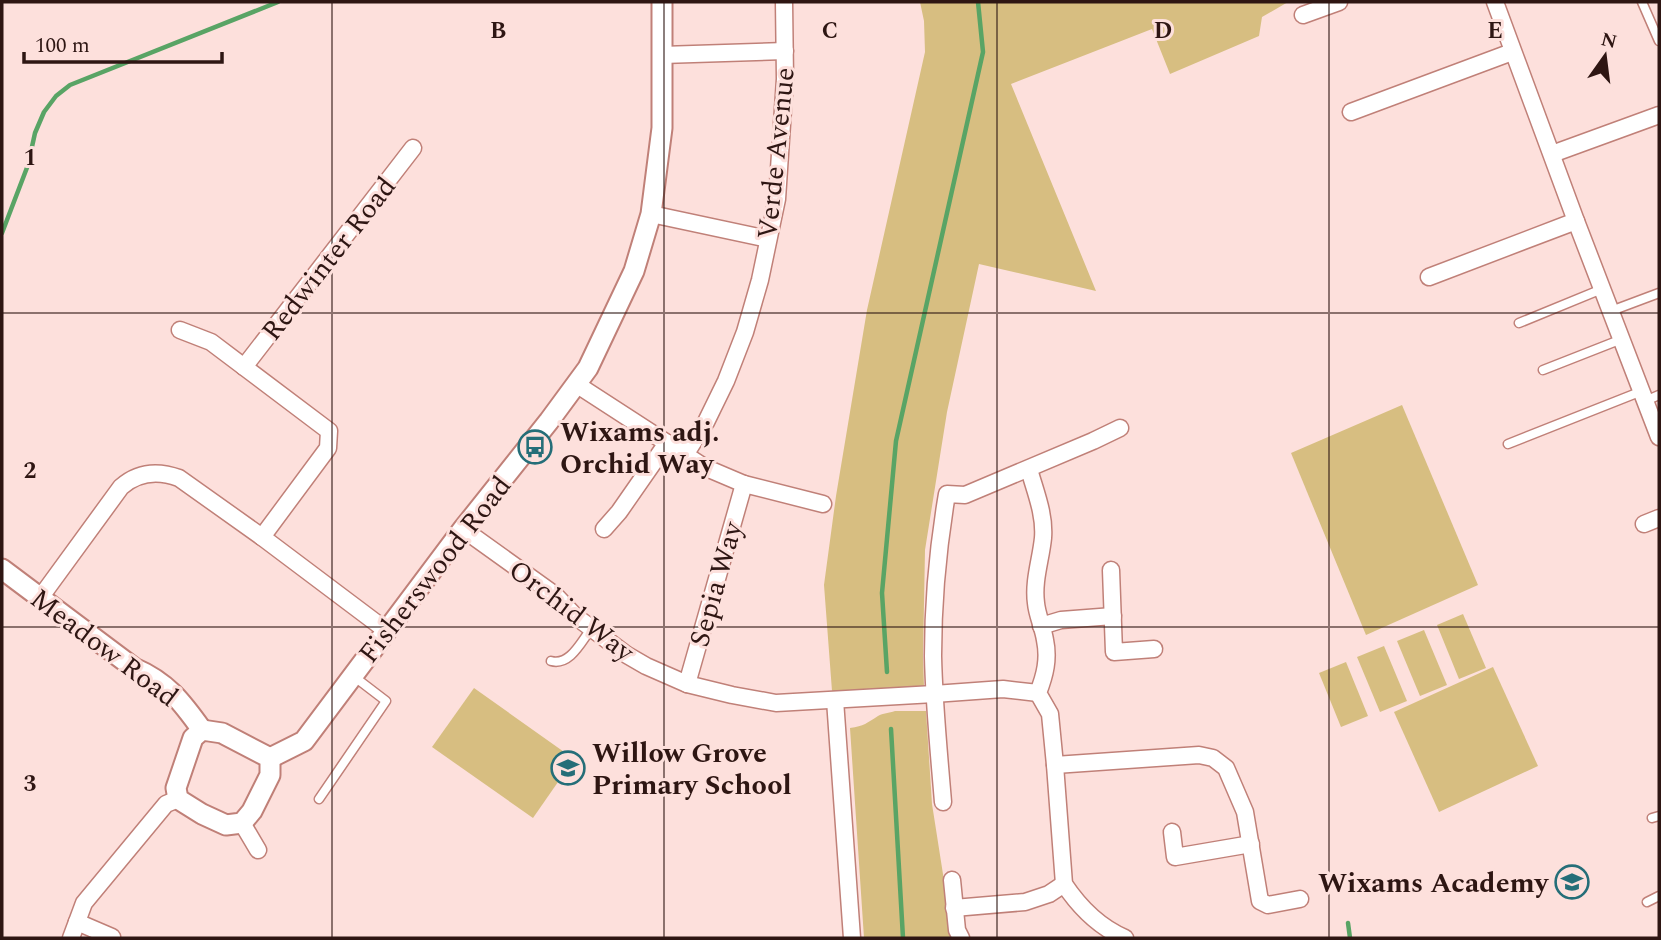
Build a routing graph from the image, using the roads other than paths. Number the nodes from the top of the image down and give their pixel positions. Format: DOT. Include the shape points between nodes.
graph roads {
  1 [pos="662,2"];
  2 [pos="784,2"];
  3 [pos="1339,2"];
  4 [pos="1495,2"];
  5 [pos="1642,2"];
  6 [pos="1303,15"];
  7 [pos="1659,41"];
  8 [pos="785,51"];
  9 [pos="1512,52"];
  10 [pos="662,55"];
  11 [pos="1351,112"];
  12 [pos="1659,115"];
  13 [pos="413,148"];
  14 [pos="1552,154"];
  15 [pos="651,214"];
  16 [pos="1576,220"];
  17 [pos="768,239"];
  18 [pos="1429,277"];
  19 [pos="1602,289"];
  20 [pos="1659,293"];
  21 [pos="1611,311"];
  22 [pos="1519,323"];
  23 [pos="180,330"];
  24 [pos="1622,339"];
  25 [pos="244,367"];
  26 [pos="1543,370"];
  27 [pos="576,384"];
  28 [pos="1649,396"];
  29 [pos="1120,428"];
  30 [pos="1659,438"];
  31 [pos="667,443"];
  32 [pos="1508,444"];
  33 [pos="685,455"];
  34 [pos="1028,469"];
  35 [pos="744,484"];
  36 [pos="823,504"];
  37 [pos="604,528"];
  38 [pos="463,529"];
  39 [pos="260,536"];
  40 [pos="2,569"];
  41 [pos="1111,570"];
  42 [pos="45,591"];
  43 [pos="1113,616"];
  44 [pos="1041,626"];
  45 [pos="591,629"];
  46 [pos="387,631"];
  47 [pos="1154,649"];
  48 [pos="551,661"];
  49 [pos="352,675"];
  50 [pos="687,684"];
  51 [pos="1038,693"];
  52 [pos="934,694"];
  53 [pos="835,700"];
  54 [pos="202,730"];
  55 [pos="270,758"];
  56 [pos="1055,765"];
  57 [pos="178,799"];
  58 [pos="319,799"];
  59 [pos="943,802"];
  60 [pos="242,823"];
  61 [pos="1172,832"];
  62 [pos="1251,844"];
  63 [pos="258,850"];
  64 [pos="951,880"];
  65 [pos="1064,884"];
  66 [pos="1659,896"];
  67 [pos="1300,899"];
  68 [pos="1647,902"];
  69 [pos="954,908"];
  70 [pos="77,922"];
  71 [pos="112,937"];
  72 [pos="848,937"];
  73 [pos="71,938"];
  74 [pos="961,938"];
  75 [pos="1125,938"];
  1 -- 10 [label="street, Fisherswood Road"];
  2 -- 8 [label="street, Verde Avenue"];
  3 -- 6 [label="street"];
  4 -- 9 [label="street"];
  5 -- 7 [label="lane"];
  8 -- 10 [label="street"];
  8 -- 17 [label="street, Verde Avenue" via="777,199"];
  9 -- 11 [label="street"];
  9 -- 14 [label="street"];
  10 -- 15 [label="street, Fisherswood Road" via="662,128"];
  12 -- 14 [label="street"];
  13 -- 25 [label="street, Redwinter Road"];
  14 -- 16 [label="street"];
  15 -- 17 [label="street"];
  15 -- 27 [label="street, Fisherswood Road" via="634,271"];
  16 -- 18 [label="street"];
  16 -- 19 [label="street"];
  17 -- 33 [label="street, Verde Avenue" via="745,332 706,422"];
  19 -- 21 [label="street"];
  19 -- 22 [label="lane"];
  20 -- 21 [label="lane"];
  21 -- 24 [label="street"];
  23 -- 25 [label="street" via="211,342"];
  24 -- 26 [label="lane"];
  24 -- 28 [label="street"];
  25 -- 39 [label="street" via="329,431 328,448"];
  27 -- 31 [label="street"];
  27 -- 38 [label="street, Fisherswood Road"];
  28 -- 30 [label="street"];
  28 -- 32 [label="lane"];
  29 -- 34 [label="street"];
  31 -- 33 [label="street"];
  31 -- 37 [label="street"];
  33 -- 35 [label="street"];
  34 -- 44 [label="street" via="1042,513 1035,601"];
  34 -- 52 [label="street" via="965,495 947,494 936,589"];
  35 -- 36 [label="street"];
  35 -- 50 [label="street, Sepia Way"];
  38 -- 45 [label="street, Orchid Way" via="555,595"];
  38 -- 46 [label="street, Fisherswood Road"];
  39 -- 42 [label="street" via="179,478 153,472 141,475 121,487"];
  39 -- 46 [label="street"];
  40 -- 42 [label="street, Meadow Road"];
  41 -- 43 [label="street"];
  42 -- 54 [label="street, Meadow Road" via="134,668 152,676 180,700"];
  43 -- 44 [label="street"];
  43 -- 47 [label="street" via="1114,652"];
  44 -- 51 [label="street" via="1047,664"];
  45 -- 48 [label="lane" via="567,660"];
  45 -- 50 [label="street, Orchid Way" via="646,666"];
  46 -- 49 [label="street, Fisherswood Road"];
  49 -- 55 [label="street, Fisherswood Road" via="304,741"];
  49 -- 58 [label="lane" via="386,701"];
  50 -- 53 [label="street, Orchid Way" via="776,703"];
  51 -- 52 [label="street, Orchid Way" via="1003,688"];
  51 -- 56 [label="street" via="1050,714"];
  52 -- 53 [label="street, Orchid Way"];
  52 -- 59 [label="street"];
  53 -- 72 [label="street"];
  54 -- 55 [label="street" via="222,733"];
  54 -- 57 [label="street" via="194,738 176,788"];
  55 -- 60 [label="street" via="270,775"];
  56 -- 62 [label="street" via="1199,755 1213,758 1226,768 1245,812"];
  56 -- 65 [label="street"];
  57 -- 60 [label="street" via="226,825"];
  57 -- 70 [label="street" via="166,804 84,903"];
  60 -- 63 [label="street"];
  61 -- 62 [label="street" via="1175,857"];
  62 -- 67 [label="street" via="1260,901 1268,905"];
  64 -- 69 [label="street"];
  65 -- 69 [label="street" via="1025,902"];
  65 -- 75 [label="street" via="1097,922"];
  66 -- 68 [label="lane"];
  69 -- 74 [label="street"];
  70 -- 71 [label="street"];
  70 -- 73 [label="street"];
}
